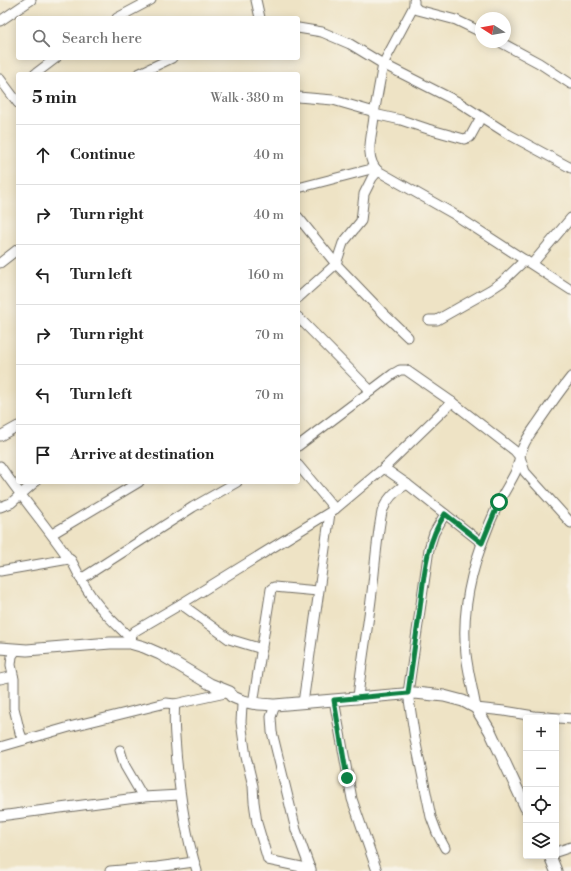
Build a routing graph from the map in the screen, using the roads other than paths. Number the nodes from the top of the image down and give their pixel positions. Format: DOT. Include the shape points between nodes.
graph roads {
  1 [pos="31,0"];
  2 [pos="151,0"];
  3 [pos="256,0"];
  4 [pos="414,3"];
  5 [pos="121,16"];
  6 [pos="260,16"];
  7 [pos="0,21"];
  8 [pos="300,28"];
  9 [pos="475,29"];
  10 [pos="511,48"];
  11 [pos="53,60"];
  12 [pos="168,60"];
  13 [pos="383,64"];
  14 [pos="38,72"];
  15 [pos="142,72"];
  16 [pos="0,79"];
  17 [pos="571,84"];
  18 [pos="14,90"];
  19 [pos="300,97"];
  20 [pos="374,114"];
  21 [pos="481,117"];
  22 [pos="571,168"];
  23 [pos="377,169"];
  24 [pos="300,188"];
  25 [pos="571,218"];
  26 [pos="300,219"];
  27 [pos="16,251"];
  28 [pos="528,262"];
  29 [pos="0,263"];
  30 [pos="336,264"];
  31 [pos="571,290"];
  32 [pos="300,296"];
  33 [pos="300,319"];
  34 [pos="429,320"];
  35 [pos="408,337"];
  36 [pos="571,377"];
  37 [pos="371,391"];
  38 [pos="452,402"];
  39 [pos="16,427"];
  40 [pos="0,436"];
  41 [pos="300,444"];
  42 [pos="520,458"];
  43 [pos="0,466"];
  44 [pos="300,468"];
  45 [pos="384,468"];
  46 [pos="33,484"];
  47 [pos="136,484"];
  48 [pos="233,484"];
  49 [pos="408,484"];
  50 [pos="21,495"];
  51 [pos="0,507"];
  52 [pos="332,511"];
  53 [pos="445,514"];
  54 [pos="571,523"];
  55 [pos="52,534"];
  56 [pos="482,543"];
  57 [pos="69,559"];
  58 [pos="0,571"];
  59 [pos="81,578"];
  60 [pos="318,591"];
  61 [pos="182,604"];
  62 [pos="130,640"];
  63 [pos="0,648"];
  64 [pos="262,649"];
  65 [pos="16,650"];
  66 [pos="13,676"];
  67 [pos="0,679"];
  68 [pos="230,692"];
  69 [pos="408,693"];
  70 [pos="358,698"];
  71 [pos="334,700"];
  72 [pos="249,703"];
  73 [pos="303,703"];
  74 [pos="175,704"];
  75 [pos="275,706"];
  76 [pos="476,708"];
  77 [pos="571,719"];
  78 [pos="23,740"];
  79 [pos="0,747"];
  80 [pos="120,750"];
  81 [pos="180,795"];
  82 [pos="142,797"];
  83 [pos="523,802"];
  84 [pos="0,816"];
  85 [pos="571,847"];
  86 [pos="445,848"];
  87 [pos="559,851"];
  88 [pos="551,859"];
  89 [pos="194,862"];
  90 [pos="311,870"];
  91 [pos="110,871"];
  92 [pos="197,871"];
  93 [pos="377,871"];
  94 [pos="556,871"];
  1 -- 7 [label="street"];
  2 -- 5 [label="street"];
  3 -- 6 [label="street"];
  4 -- 9 [label="street" via="418,10 456,20"];
  4 -- 13 [label="street"];
  8 -- 13 [label="street" via="336,37"];
  10 -- 17 [label="street"];
  11 -- 14 [label="street"];
  12 -- 15 [label="street"];
  13 -- 20 [label="street"];
  13 -- 21 [label="street" via="458,102"];
  16 -- 18 [label="street"];
  19 -- 20 [label="street" via="333,100 369,109"];
  20 -- 21 [label="street" via="464,139 470,137"];
  20 -- 23 [label="street" via="370,154 371,162"];
  21 -- 22 [label="street"];
  23 -- 24 [label="street"];
  23 -- 28 [label="street"];
  23 -- 30 [label="street" via="364,194 361,221 343,243"];
  25 -- 28 [label="street"];
  26 -- 30 [label="street"];
  27 -- 29 [label="street"];
  28 -- 31 [label="street"];
  28 -- 34 [label="street" via="481,296 437,320"];
  30 -- 32 [label="street"];
  30 -- 35 [label="street"];
  33 -- 37 [label="street"];
  36 -- 42 [label="street" via="527,439"];
  37 -- 38 [label="street" via="393,374 406,370"];
  37 -- 41 [label="street"];
  38 -- 42 [label="street" via="515,451"];
  38 -- 45 [label="street"];
  39 -- 40 [label="street"];
  42 -- 54 [label="street" via="525,472"];
  42 -- 56 [label="street" via="516,472 499,502"];
  43 -- 50 [label="street"];
  44 -- 52 [label="street"];
  45 -- 49 [label="street"];
  45 -- 52 [label="street"];
  46 -- 50 [label="street"];
  47 -- 55 [label="street"];
  48 -- 59 [label="street"];
  49 -- 53 [label="street"];
  49 -- 70 [label="street" via="388,499 382,512"];
  50 -- 51 [label="street"];
  50 -- 55 [label="street"];
  52 -- 60 [label="street"];
  52 -- 61 [label="street"];
  53 -- 56 [label="street"];
  53 -- 69 [label="street" via="434,533 429,549"];
  55 -- 57 [label="street"];
  56 -- 76 [label="street" via="472,573 465,618 466,654"];
  57 -- 58 [label="street"];
  57 -- 59 [label="street"];
  59 -- 62 [label="street" via="86,589"];
  60 -- 64 [label="street" via="272,588"];
  60 -- 73 [label="street"];
  61 -- 62 [label="street" via="135,631"];
  61 -- 64 [label="street" via="229,639"];
  62 -- 65 [label="street"];
  62 -- 68 [label="street" via="160,654 210,684"];
  63 -- 65 [label="street"];
  64 -- 72 [label="street"];
  65 -- 66 [label="street" via="12,656"];
  66 -- 67 [label="street"];
  66 -- 78 [label="street" via="14,708"];
  68 -- 72 [label="street" via="231,696"];
  68 -- 74 [label="street"];
  69 -- 70 [label="street"];
  69 -- 76 [label="street" via="444,696"];
  69 -- 86 [label="street" via="431,817"];
  70 -- 71 [label="street"];
  71 -- 73 [label="street"];
  71 -- 93 [label="street" via="352,799"];
  72 -- 75 [label="street"];
  72 -- 90 [label="street" via="242,705 242,731 253,786 257,823 268,860"];
  73 -- 75 [label="street"];
  74 -- 78 [label="street" via="166,703"];
  74 -- 81 [label="street" via="175,744"];
  75 -- 90 [label="street" via="271,717 272,732 296,830"];
  76 -- 77 [label="street"];
  76 -- 83 [label="street" via="490,731"];
  78 -- 79 [label="street"];
  80 -- 82 [label="street" via="125,766"];
  81 -- 82 [label="street"];
  81 -- 89 [label="street"];
  82 -- 84 [label="street"];
  85 -- 87 [label="street"];
  88 -- 94 [label="street"];
  89 -- 91 [label="street"];
  89 -- 92 [label="street"];
}
